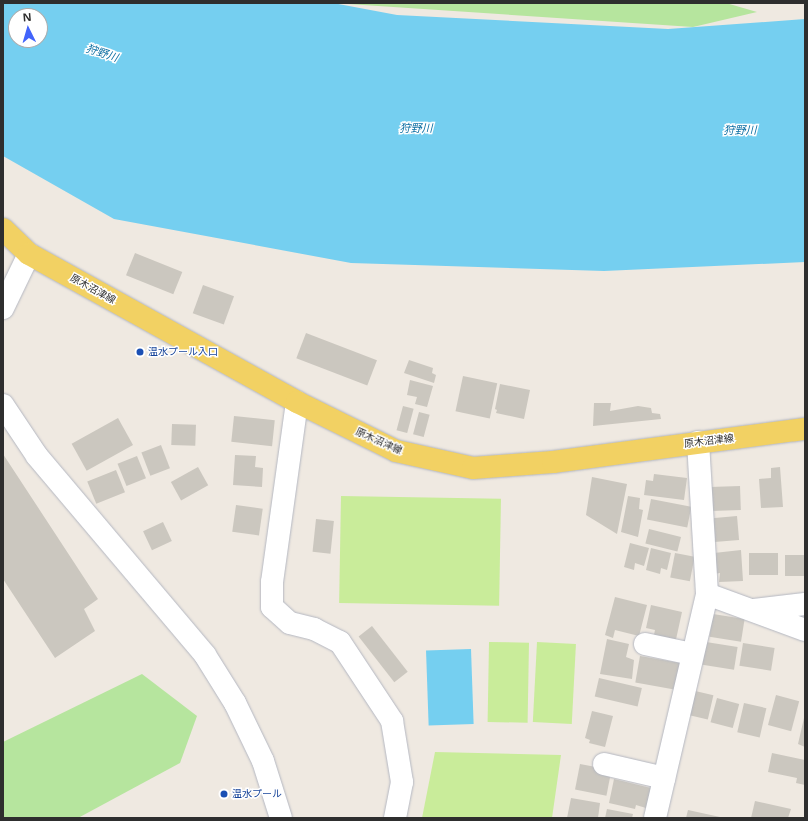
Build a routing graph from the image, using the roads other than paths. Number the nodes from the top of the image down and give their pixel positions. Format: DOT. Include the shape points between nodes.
graph roads {
  1 [pos="3,229"];
  2 [pos="29,254"];
  3 [pos="3,308"];
  4 [pos="297,402"];
  5 [pos="3,405"];
  6 [pos="805,429"];
  7 [pos="698,442"];
  8 [pos="707,594"];
  9 [pos="805,604"];
  10 [pos="747,610"];
  11 [pos="805,630"];
  12 [pos="645,644"];
  13 [pos="692,654"];
  14 [pos="604,764"];
  15 [pos="664,778"];
  16 [pos="281,818"];
  17 [pos="395,818"];
  18 [pos="655,818"];
  1 -- 2 [label="main road, 原木沼津線"];
  2 -- 3 [label="street"];
  2 -- 4 [label="main road, 原木沼津線"];
  4 -- 7 [label="main road, 原木沼津線" via="396,451 473,468 552,462"];
  4 -- 17 [label="street" via="272,582 272,606 290,623 314,628 340,642 392,721 402,782"];
  5 -- 16 [label="street" via="37,456 205,655 235,703 263,761"];
  6 -- 7 [label="main road, 原木沼津線"];
  7 -- 8 [label="street"];
  8 -- 10 [label="street"];
  8 -- 13 [label="street"];
  9 -- 10 [label="street"];
  10 -- 11 [label="street"];
  12 -- 13 [label="street"];
  13 -- 15 [label="street"];
  14 -- 15 [label="street"];
  15 -- 18 [label="street"];
}
